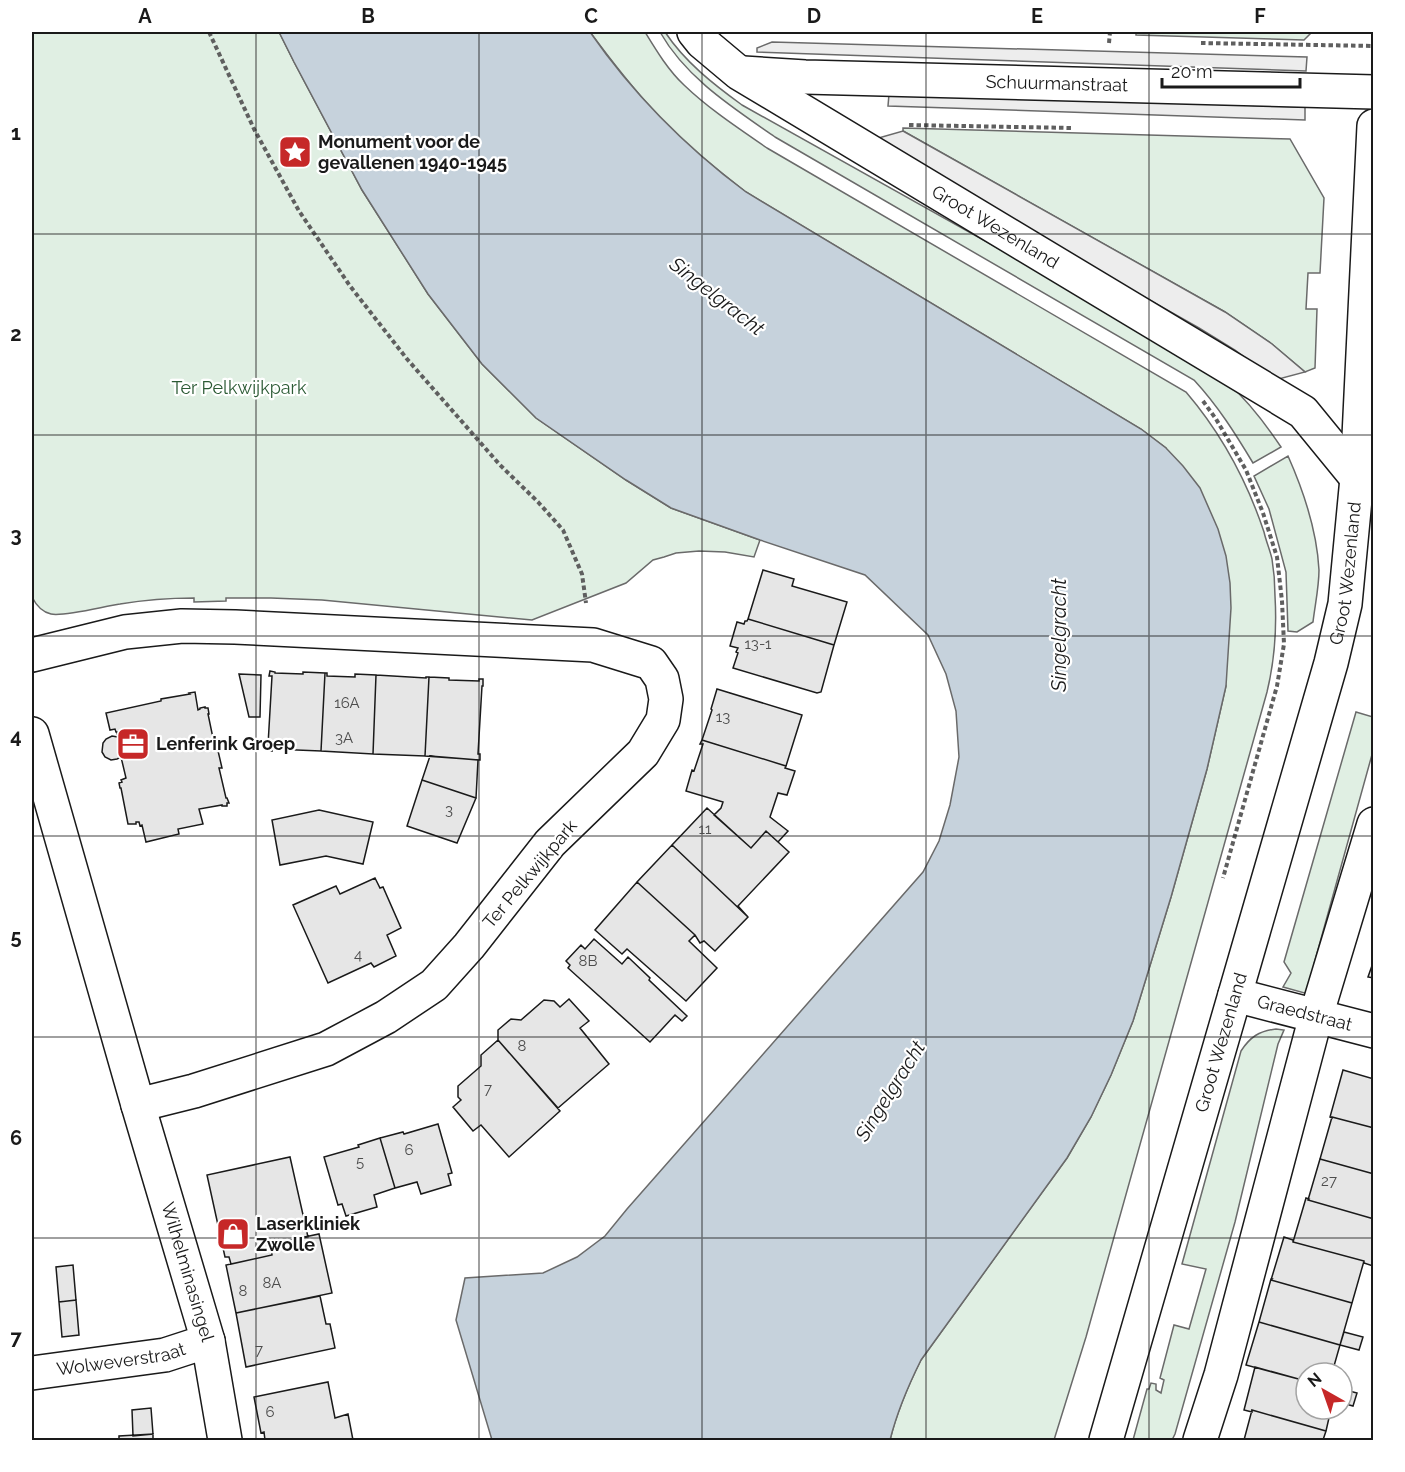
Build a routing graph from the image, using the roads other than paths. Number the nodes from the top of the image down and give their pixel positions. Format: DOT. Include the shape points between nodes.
graph roads {
  1 [pos="694,32"];
  2 [pos="739,73"];
  3 [pos="1374,92"];
  4 [pos="1374,126"];
  5 [pos="1357,478"];
  6 [pos="32,655"];
  7 [pos="32,734"];
  8 [pos="1374,824"];
  9 [pos="1235,994"];
  10 [pos="1316,1016"];
  11 [pos="1374,1031"];
  12 [pos="138,1106"];
  13 [pos="208,1341"];
  14 [pos="32,1373"];
  15 [pos="225,1440"];
  16 [pos="1106,1440"];
  17 [pos="1200,1440"];
  1 -- 2 [label="street, Groot Wezenland"];
  2 -- 3 [label="street, Schuurmanstraat"];
  2 -- 5 [label="street, Groot Wezenland" via="1303,412"];
  4 -- 5 [label="street"];
  5 -- 9 [label="street, Groot Wezenland" via="1346,604"];
  6 -- 12 [label="street, Ter Pelkwijkpark" via="125,632 182,626 593,645 651,663 662,679 666,699 663,720 643,753 550,843 434,985 327,1049"];
  7 -- 12 [label="street"];
  8 -- 10 [label="street"];
  9 -- 10 [label="street, Graedstraat"];
  9 -- 16 [label="street, Groot Wezenland"];
  10 -- 11 [label="street, Graedstraat"];
  10 -- 17 [label="street"];
  12 -- 13 [label="street, Wilhelminasingel"];
  13 -- 14 [label="street, Wolweverstraat" via="165,1355"];
  13 -- 15 [label="street, Wilhelminasingel"];
}
